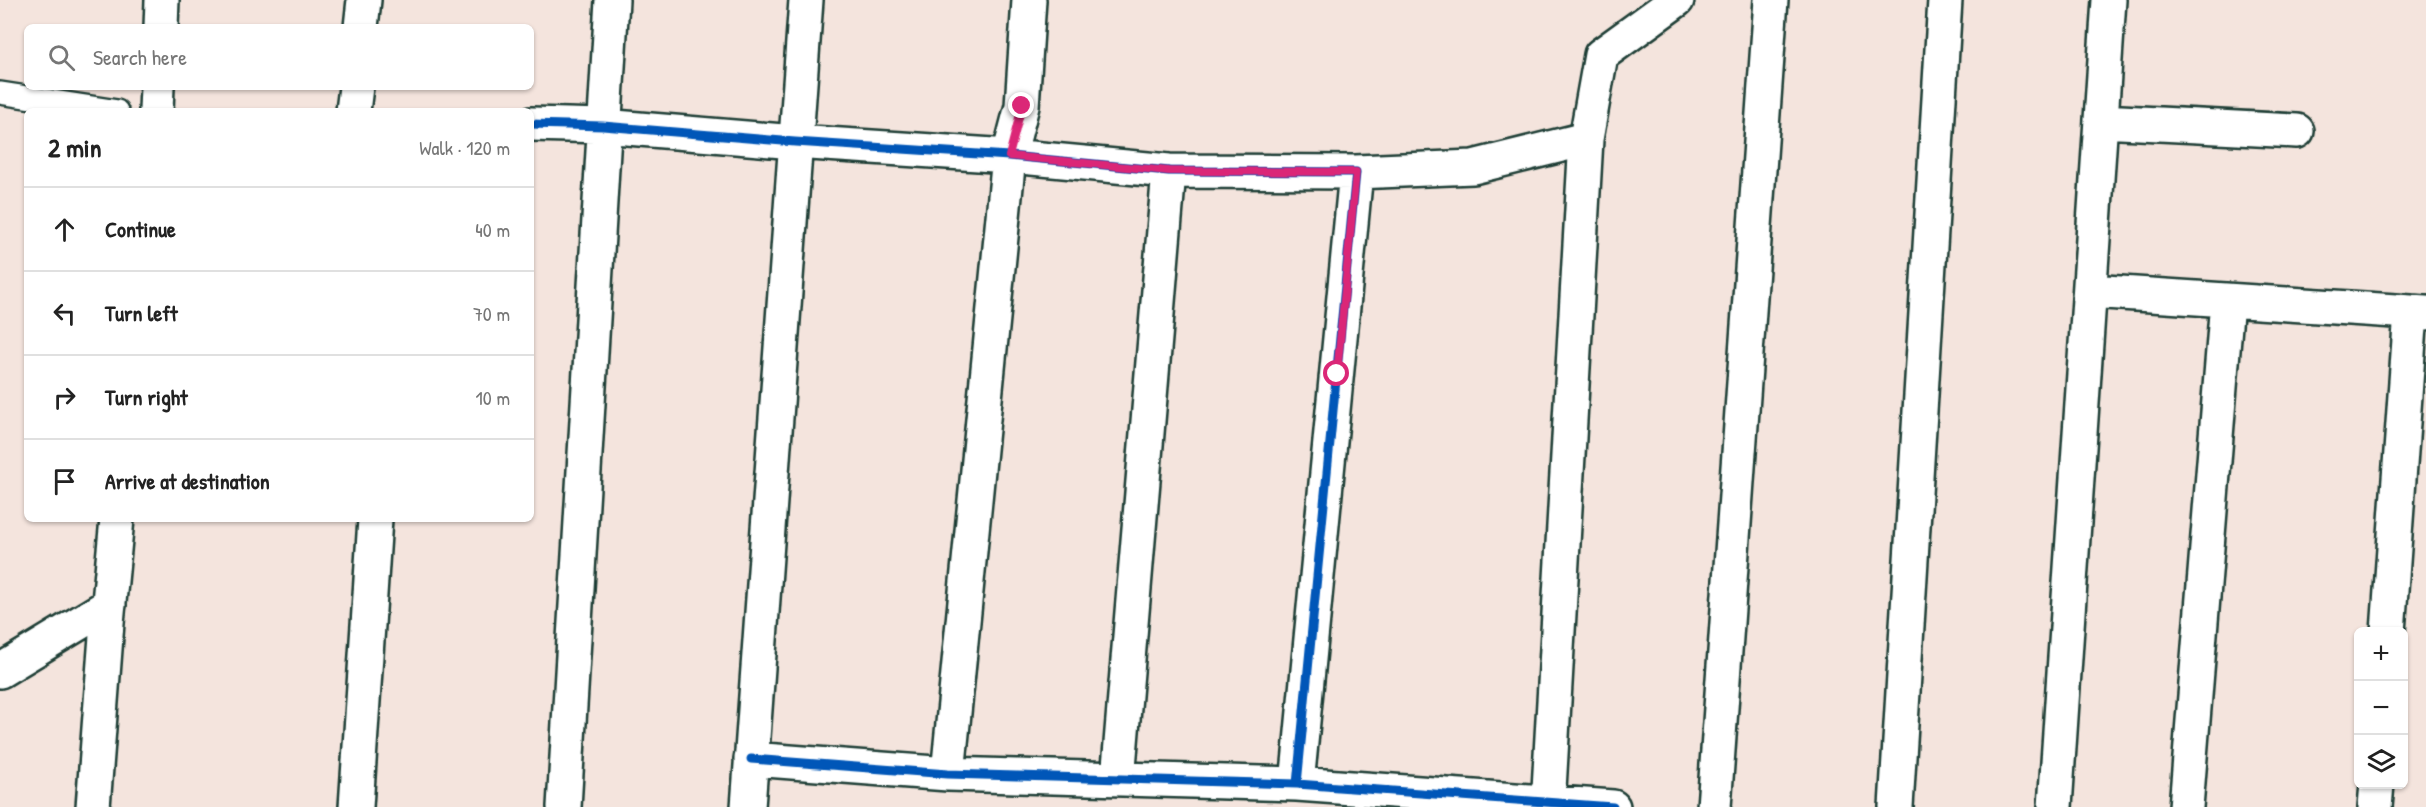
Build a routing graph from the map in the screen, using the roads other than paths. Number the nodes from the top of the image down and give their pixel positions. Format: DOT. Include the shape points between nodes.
graph roads {
  1 [pos="162,0"];
  2 [pos="364,0"];
  3 [pos="612,0"];
  4 [pos="806,0"];
  5 [pos="1029,0"];
  6 [pos="1677,0"];
  7 [pos="1771,0"];
  8 [pos="1945,0"];
  9 [pos="2109,0"];
  10 [pos="161,24"];
  11 [pos="361,24"];
  12 [pos="157,90"];
  13 [pos="356,90"];
  14 [pos="0,93"];
  15 [pos="98,108"];
  16 [pos="156,108"];
  17 [pos="353,108"];
  18 [pos="2101,121"];
  19 [pos="534,124"];
  20 [pos="603,126"];
  21 [pos="2297,131"];
  22 [pos="1586,139"];
  23 [pos="795,142"];
  24 [pos="1009,156"];
  25 [pos="1169,171"];
  26 [pos="1356,172"];
  27 [pos="2090,291"];
  28 [pos="2227,301"];
  29 [pos="2419,312"];
  30 [pos="117,522"];
  31 [pos="375,522"];
  32 [pos="109,605"];
  33 [pos="2388,627"];
  34 [pos="0,671"];
  35 [pos="751,759"];
  36 [pos="948,774"];
  37 [pos="1118,780"];
  38 [pos="1297,784"];
  39 [pos="2377,789"];
  40 [pos="1172,794"];
  41 [pos="1548,805"];
  42 [pos="93,807"];
  43 [pos="356,807"];
  44 [pos="564,807"];
  45 [pos="748,807"];
  46 [pos="1613,807"];
  47 [pos="1714,807"];
  48 [pos="1896,807"];
  49 [pos="2055,807"];
  50 [pos="2186,807"];
  51 [pos="2375,807"];
  1 -- 10 [label="street"];
  2 -- 11 [label="street"];
  3 -- 20 [label="street"];
  4 -- 23 [label="street"];
  5 -- 24 [label="street" via="1022,106"];
  6 -- 22 [label="street" via="1601,55"];
  7 -- 47 [label="street"];
  8 -- 48 [label="street"];
  9 -- 18 [label="street"];
  12 -- 16 [label="street"];
  13 -- 17 [label="street"];
  14 -- 15 [label="lane"];
  18 -- 21 [label="street"];
  18 -- 27 [label="street"];
  19 -- 20 [label="street"];
  20 -- 23 [label="street"];
  20 -- 44 [label="street"];
  22 -- 26 [label="street" via="1473,167"];
  22 -- 41 [label="street"];
  23 -- 24 [label="street"];
  23 -- 35 [label="street"];
  24 -- 25 [label="street"];
  24 -- 36 [label="street"];
  25 -- 26 [label="street"];
  25 -- 37 [label="street"];
  26 -- 38 [label="street"];
  27 -- 28 [label="street"];
  27 -- 49 [label="street"];
  28 -- 29 [label="street"];
  28 -- 50 [label="street"];
  29 -- 33 [label="street"];
  30 -- 32 [label="street"];
  31 -- 43 [label="street"];
  32 -- 34 [label="street"];
  32 -- 42 [label="street"];
  35 -- 36 [label="street"];
  35 -- 45 [label="street"];
  36 -- 37 [label="street"];
  37 -- 40 [label="street"];
  38 -- 40 [label="street"];
  38 -- 41 [label="street"];
  39 -- 51 [label="street"];
  41 -- 46 [label="street"];
}
